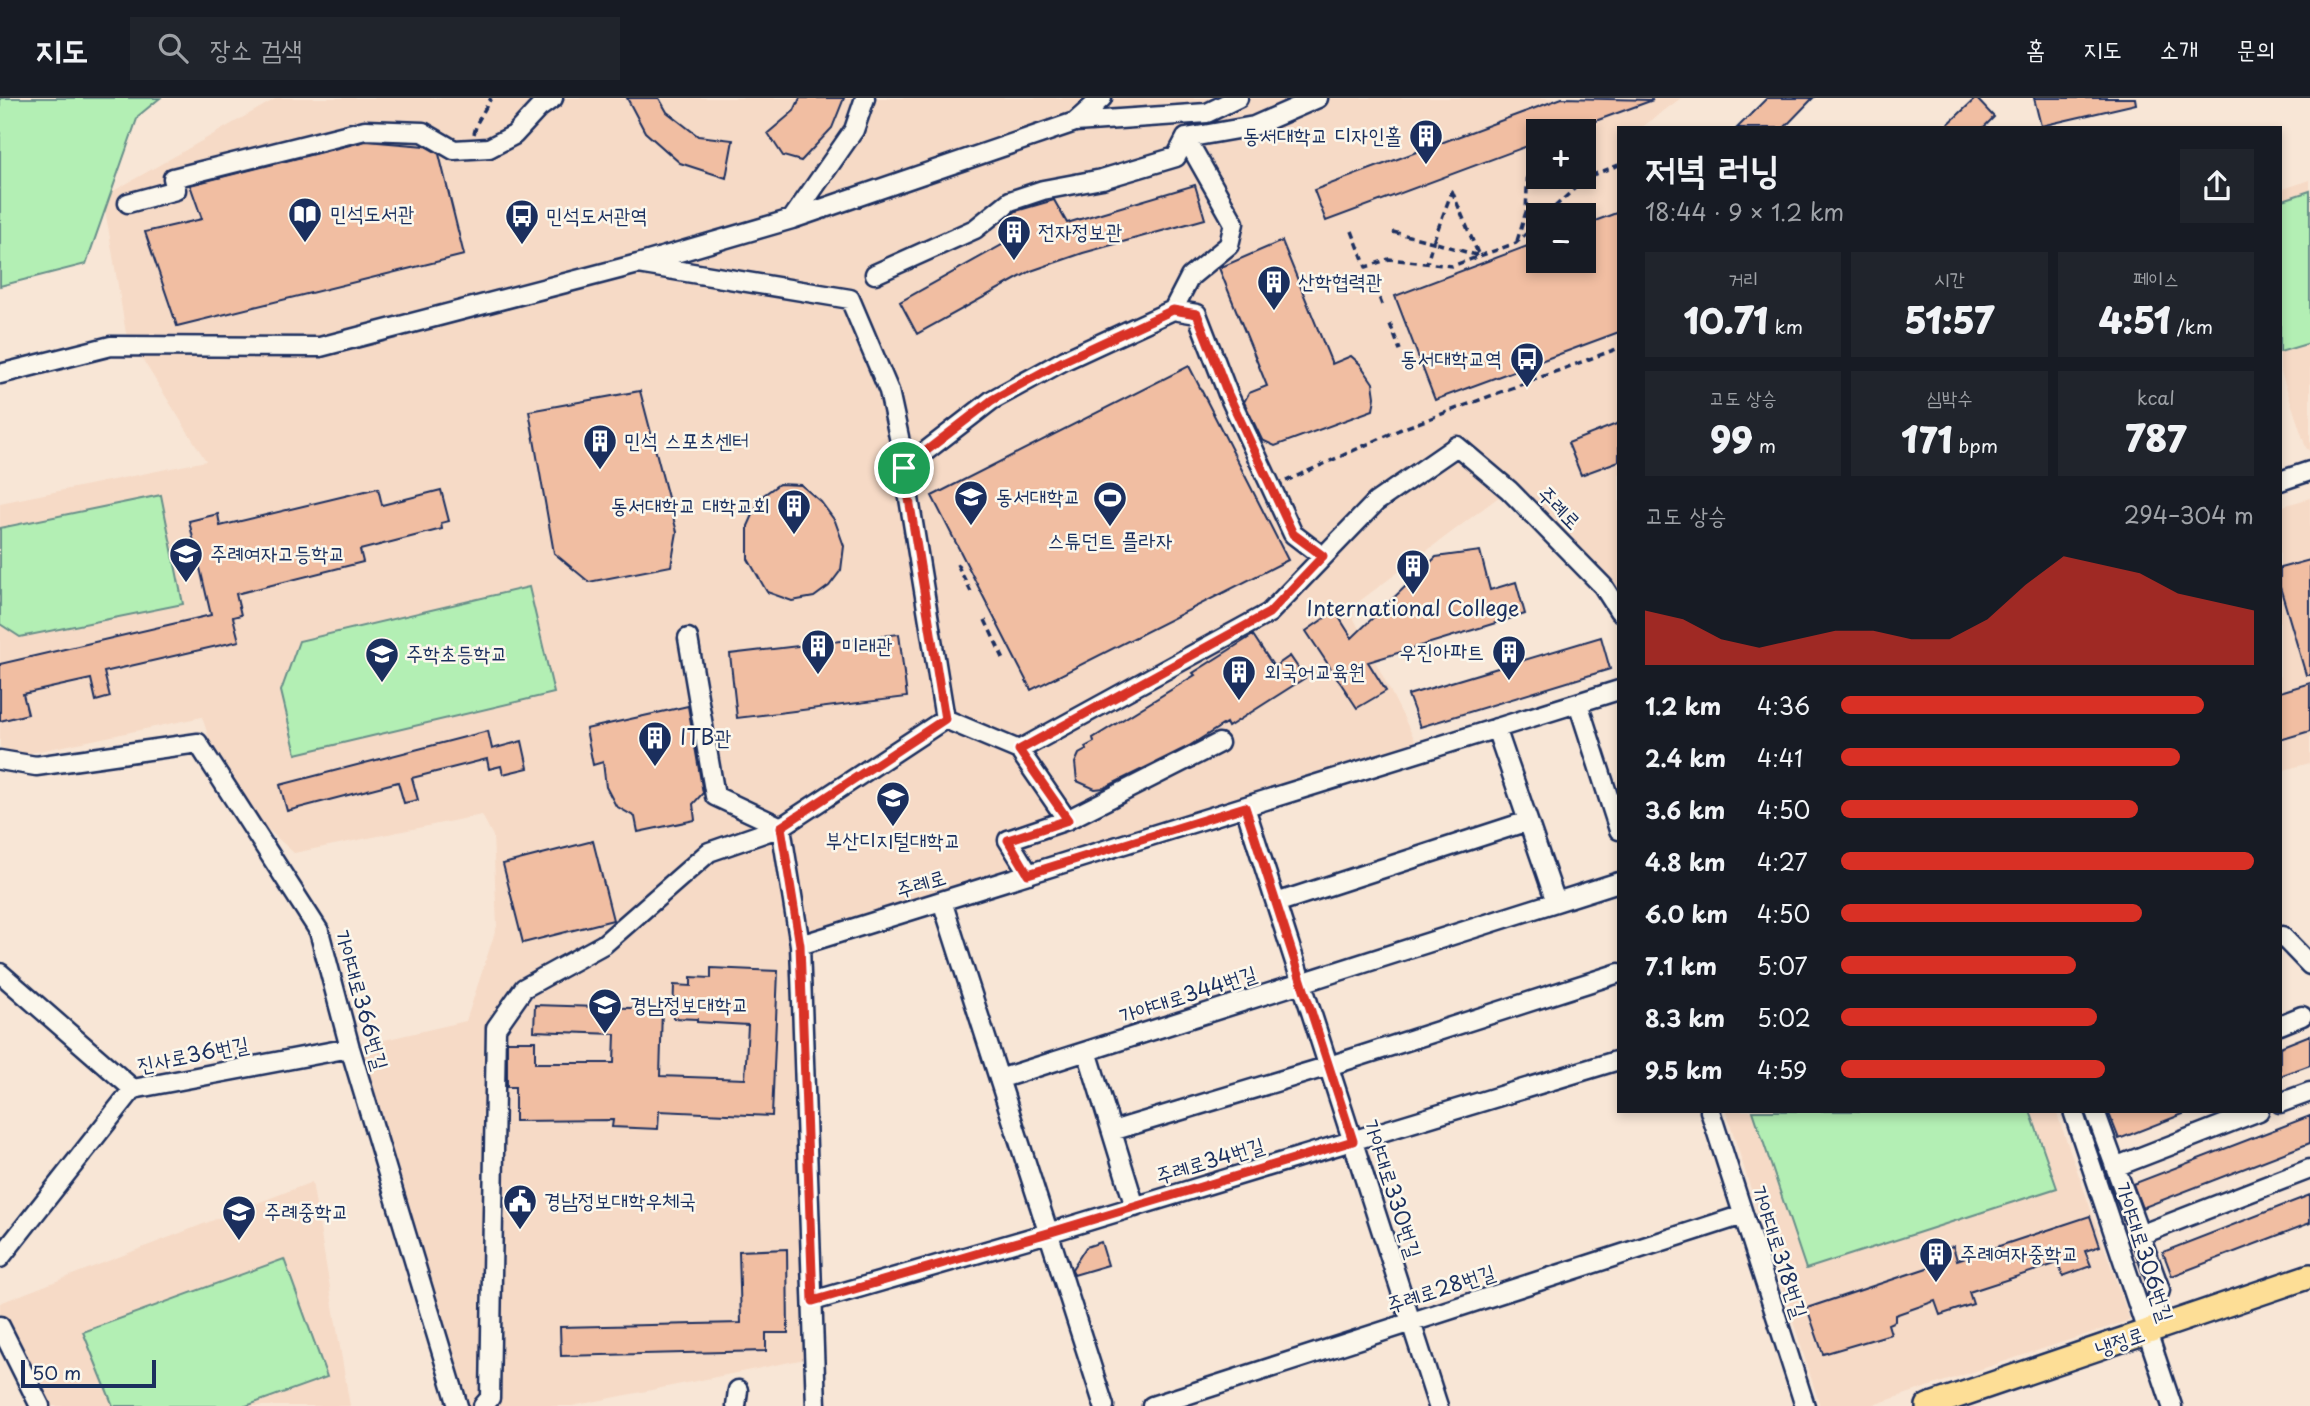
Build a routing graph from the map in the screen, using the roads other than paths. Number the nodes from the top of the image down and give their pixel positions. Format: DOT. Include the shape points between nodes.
graph roads {
  1 [pos="554,98"];
  2 [pos="865,98"];
  3 [pos="1102,98"];
  4 [pos="1238,98"];
  5 [pos="1318,98"];
  6 [pos="1210,105"];
  7 [pos="1075,122"];
  8 [pos="1186,138"];
  9 [pos="128,203"];
  10 [pos="792,219"];
  11 [pos="638,264"];
  12 [pos="875,274"];
  13 [pos="1173,310"];
  14 [pos="0,374"];
  15 [pos="904,468"];
  16 [pos="2310,471"];
  17 [pos="2282,480"];
  18 [pos="1323,556"];
  19 [pos="1617,608"];
  20 [pos="688,638"];
  21 [pos="1617,691"];
  22 [pos="1578,703"];
  23 [pos="945,719"];
  24 [pos="1496,728"];
  25 [pos="1219,743"];
  26 [pos="1019,750"];
  27 [pos="0,760"];
  28 [pos="1245,807"];
  29 [pos="1068,820"];
  30 [pos="1528,821"];
  31 [pos="1617,824"];
  32 [pos="781,827"];
  33 [pos="1028,874"];
  34 [pos="1617,883"];
  35 [pos="942,901"];
  36 [pos="1556,902"];
  37 [pos="1276,903"];
  38 [pos="2283,936"];
  39 [pos="800,945"];
  40 [pos="2310,965"];
  41 [pos="0,973"];
  42 [pos="1617,974"];
  43 [pos="1302,982"];
  44 [pos="2302,1016"];
  45 [pos="2282,1024"];
  46 [pos="350,1048"];
  47 [pos="1087,1051"];
  48 [pos="1617,1061"];
  49 [pos="1329,1066"];
  50 [pos="999,1079"];
  51 [pos="133,1088"];
  52 [pos="2310,1091"];
  53 [pos="2282,1102"];
  54 [pos="1711,1113"];
  55 [pos="2075,1113"];
  56 [pos="2096,1113"];
  57 [pos="2254,1113"];
  58 [pos="1112,1131"];
  59 [pos="1353,1141"];
  60 [pos="2115,1167"];
  61 [pos="2310,1169"];
  62 [pos="1135,1207"];
  63 [pos="1743,1215"];
  64 [pos="1048,1233"];
  65 [pos="2140,1235"];
  66 [pos="0,1258"];
  67 [pos="2310,1276"];
  68 [pos="813,1301"];
  69 [pos="1411,1322"];
  70 [pos="0,1326"];
  71 [pos="2146,1333"];
  72 [pos="40,1406"];
  73 [pos="458,1406"];
  74 [pos="483,1406"];
  75 [pos="816,1406"];
  76 [pos="1104,1406"];
  77 [pos="1152,1406"];
  78 [pos="1438,1406"];
  79 [pos="1805,1406"];
  80 [pos="1928,1406"];
  81 [pos="2172,1406"];
  1 -- 9 [label="street" via="514,135 489,148 454,150 423,132 365,130 173,178 176,190"];
  2 -- 10 [label="street" via="854,130"];
  3 -- 7 [label="street"];
  4 -- 6 [label="street"];
  5 -- 8 [label="street" via="1254,126"];
  6 -- 7 [label="street"];
  7 -- 10 [label="street"];
  8 -- 12 [label="street" via="1176,157 1010,201 975,229"];
  8 -- 13 [label="street" via="1234,223 1229,244 1190,277"];
  10 -- 11 [label="street"];
  11 -- 14 [label="street" via="320,347 111,346"];
  11 -- 15 [label="street" via="850,299 889,391"];
  13 -- 15 [label="street" via="992,400"];
  13 -- 18 [label="street" via="1197,314 1228,394 1293,534"];
  15 -- 23 [label="street"];
  16 -- 17 [label="street"];
  18 -- 19 [label="street, 주례로" via="1376,502 1457,446 1509,490 1594,576"];
  18 -- 26 [label="street" via="1269,613"];
  20 -- 32 [label="street" via="715,796"];
  21 -- 22 [label="street, 주례로"];
  22 -- 24 [label="street, 주례로"];
  22 -- 31 [label="street"];
  23 -- 26 [label="street"];
  23 -- 32 [label="street"];
  24 -- 28 [label="street, 주례로"];
  24 -- 30 [label="street"];
  25 -- 29 [label="street"];
  26 -- 29 [label="street"];
  27 -- 46 [label="street, 가야대로366번길" via="36,766 198,743 319,931"];
  28 -- 33 [label="street, 주례로"];
  28 -- 37 [label="street, 가야대로330번길"];
  29 -- 33 [label="street" via="1008,840"];
  30 -- 36 [label="street"];
  30 -- 37 [label="street"];
  32 -- 39 [label="street"];
  32 -- 74 [label="street" via="709,852 604,944 524,988 496,1028 490,1398"];
  33 -- 35 [label="street, 주례로"];
  34 -- 36 [label="street"];
  35 -- 39 [label="street, 주례로"];
  35 -- 50 [label="street"];
  36 -- 43 [label="street"];
  37 -- 43 [label="street, 가야대로330번길"];
  38 -- 40 [label="street"];
  39 -- 68 [label="street"];
  41 -- 51 [label="street"];
  42 -- 49 [label="street"];
  43 -- 47 [label="street, 가야대로344번길"];
  43 -- 49 [label="street, 가야대로330번길"];
  44 -- 45 [label="street"];
  46 -- 51 [label="street, 진사로36번길"];
  46 -- 73 [label="street, 가야대로366번길"];
  47 -- 50 [label="street, 가야대로344번길"];
  47 -- 58 [label="street"];
  48 -- 59 [label="street, 주례로34번길"];
  49 -- 58 [label="street"];
  49 -- 59 [label="street, 가야대로330번길"];
  50 -- 64 [label="street"];
  51 -- 66 [label="street, 진사로36번길"];
  52 -- 53 [label="street"];
  54 -- 63 [label="street, 가야대로318번길"];
  55 -- 71 [label="street, 가야대로306번길"];
  56 -- 60 [label="street"];
  57 -- 60 [label="street"];
  58 -- 62 [label="street"];
  59 -- 62 [label="street, 주례로34번길"];
  59 -- 69 [label="street, 가야대로330번길"];
  60 -- 65 [label="street"];
  61 -- 65 [label="street"];
  62 -- 64 [label="street, 주례로34번길"];
  63 -- 69 [label="street, 주례로28번길"];
  63 -- 79 [label="street, 가야대로318번길"];
  64 -- 68 [label="street, 주례로34번길"];
  64 -- 76 [label="street"];
  65 -- 71 [label="street" via="2160,1290"];
  67 -- 71 [label="main road, 냉정로"];
  68 -- 75 [label="street"];
  69 -- 77 [label="street, 주례로28번길"];
  69 -- 78 [label="street, 가야대로330번길"];
  70 -- 72 [label="street"];
  71 -- 80 [label="main road, 냉정로"];
  71 -- 81 [label="street, 가야대로306번길"];
}
